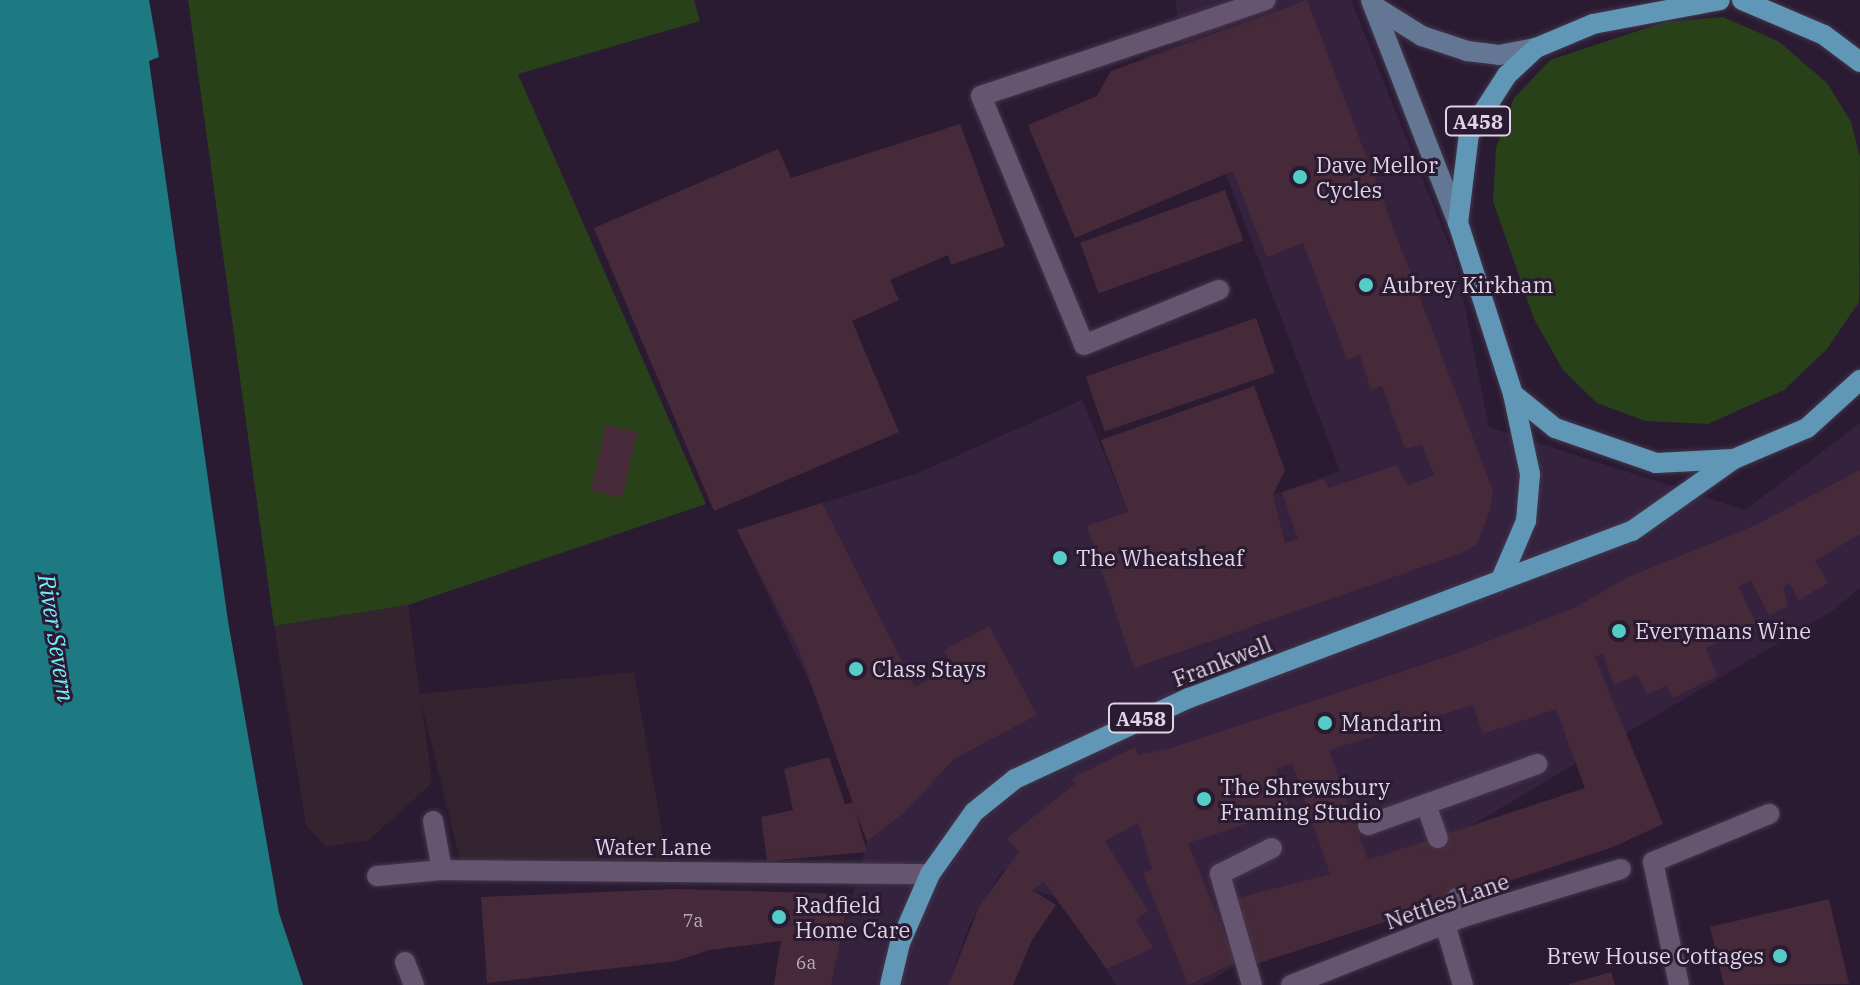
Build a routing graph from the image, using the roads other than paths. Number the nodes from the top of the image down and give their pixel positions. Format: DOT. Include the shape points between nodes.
graph roads {
  1 [pos="1266,0"];
  2 [pos="1720,0"];
  3 [pos="1742,0"];
  4 [pos="1373,3"];
  5 [pos="1660,5"];
  6 [pos="1536,48"];
  7 [pos="1860,62"];
  8 [pos="1458,223"];
  9 [pos="1219,290"];
  10 [pos="1860,380"];
  11 [pos="1513,394"];
  12 [pos="1734,459"];
  13 [pos="1502,577"];
  14 [pos="1537,764"];
  15 [pos="1426,804"];
  16 [pos="1769,814"];
  17 [pos="433,821"];
  18 [pos="1368,825"];
  19 [pos="1438,838"];
  20 [pos="1272,848"];
  21 [pos="1653,862"];
  22 [pos="442,870"];
  23 [pos="930,874"];
  24 [pos="377,876"];
  25 [pos="1455,913"];
  26 [pos="405,962"];
  27 [pos="414,985"];
  28 [pos="890,985"];
  29 [pos="1252,985"];
  30 [pos="1291,985"];
  31 [pos="1463,985"];
  32 [pos="1679,985"];
  1 -- 9 [label="street" via="981,96 1084,345"];
  2 -- 5 [label="main road, A458"];
  3 -- 7 [label="main road" via="1824,35"];
  4 -- 6 [label="main road" via="1422,36 1467,51 1499,55"];
  4 -- 8 [label="main road"];
  5 -- 6 [label="main road, A458" via="1593,24"];
  6 -- 8 [label="main road, A458" via="1507,75 1469,134"];
  8 -- 11 [label="main road, A458"];
  10 -- 12 [label="main road, Frankwell / A458" via="1807,428"];
  11 -- 12 [label="main road, Frankwell / A458" via="1555,428 1656,463"];
  11 -- 13 [label="main road, A458" via="1530,474 1526,521"];
  12 -- 13 [label="main road, Frankwell / A458" via="1632,531 1565,561"];
  13 -- 23 [label="main road, Frankwell / A458" via="1189,698 1015,779 974,812"];
  14 -- 15 [label="street"];
  15 -- 18 [label="street"];
  15 -- 19 [label="street"];
  16 -- 21 [label="street, Nettles Lane"];
  17 -- 22 [label="street"];
  20 -- 29 [label="street" via="1220,874"];
  21 -- 25 [label="street, Nettles Lane"];
  21 -- 32 [label="street"];
  22 -- 23 [label="street, Water Lane"];
  22 -- 24 [label="street, Water Lane"];
  23 -- 28 [label="main road, Frankwell / A458" via="900,943"];
  25 -- 30 [label="street, Nettles Lane"];
  25 -- 31 [label="street"];
  26 -- 27 [label="street"];
}
